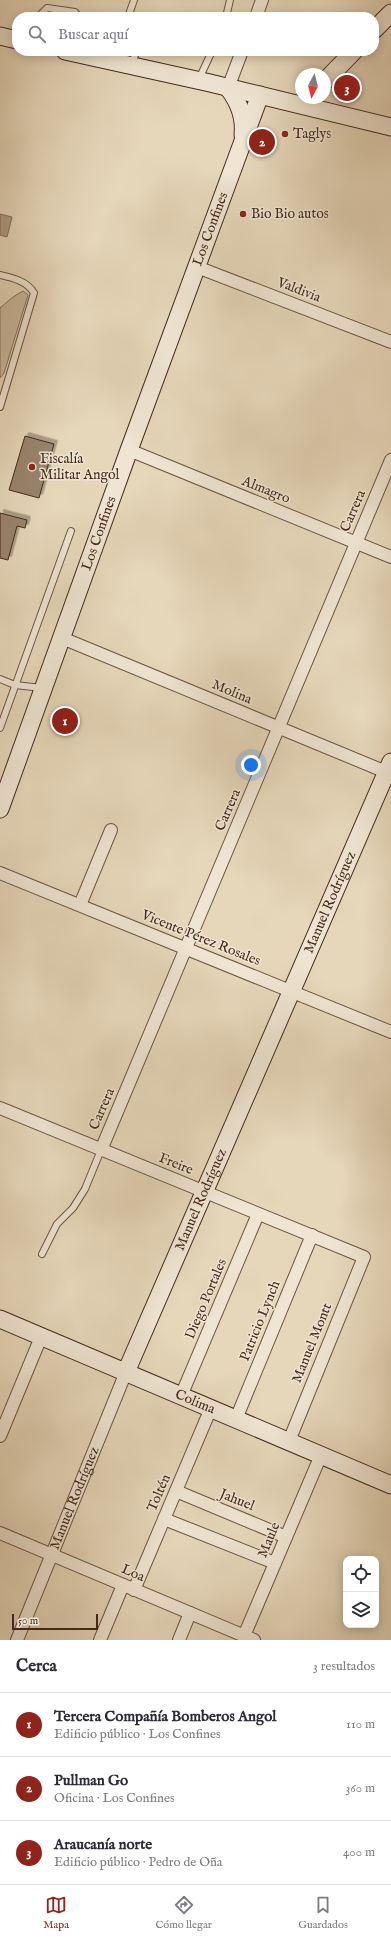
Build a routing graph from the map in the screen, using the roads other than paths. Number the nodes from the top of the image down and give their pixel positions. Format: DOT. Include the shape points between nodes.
graph roads {
  1 [pos="134,0"];
  2 [pos="230,0"];
  3 [pos="262,0"];
  4 [pos="43,12"];
  5 [pos="75,12"];
  6 [pos="130,12"];
  7 [pos="227,12"];
  8 [pos="258,12"];
  9 [pos="391,13"];
  10 [pos="379,25"];
  11 [pos="0,36"];
  12 [pos="12,39"];
  13 [pos="100,56"];
  14 [pos="210,56"];
  15 [pos="240,56"];
  16 [pos="349,56"];
  17 [pos="134,58"];
  18 [pos="331,75"];
  19 [pos="198,81"];
  20 [pos="228,88"];
  21 [pos="260,96"];
  22 [pos="295,101"];
  23 [pos="313,104"];
  24 [pos="391,127"];
  25 [pos="242,145"];
  26 [pos="197,267"];
  27 [pos="0,274"];
  28 [pos="391,342"];
  29 [pos="0,408"];
  30 [pos="129,450"];
  31 [pos="391,460"];
  32 [pos="71,532"];
  33 [pos="356,543"];
  34 [pos="391,557"];
  35 [pos="62,638"];
  36 [pos="0,680"];
  37 [pos="15,685"];
  38 [pos="44,689"];
  39 [pos="0,728"];
  40 [pos="278,728"];
  41 [pos="389,769"];
  42 [pos="0,809"];
  43 [pos="111,830"];
  44 [pos="0,873"];
  45 [pos="80,905"];
  46 [pos="186,948"];
  47 [pos="291,991"];
  48 [pos="391,1032"];
  49 [pos="0,1108"];
  50 [pos="101,1150"];
  51 [pos="204,1192"];
  52 [pos="258,1214"];
  53 [pos="312,1235"];
  54 [pos="42,1254"];
  55 [pos="364,1256"];
  56 [pos="0,1319"];
  57 [pos="41,1337"];
  58 [pos="126,1372"];
  59 [pos="181,1396"];
  60 [pos="211,1408"];
  61 [pos="236,1419"];
  62 [pos="3,1420"];
  63 [pos="0,1436"];
  64 [pos="289,1441"];
  65 [pos="321,1455"];
  66 [pos="391,1485"];
  67 [pos="176,1491"];
  68 [pos="164,1519"];
  69 [pos="0,1533"];
  70 [pos="286,1537"];
  71 [pos="52,1555"];
  72 [pos="275,1563"];
  73 [pos="129,1587"];
  74 [pos="190,1613"];
  75 [pos="249,1638"];
  76 [pos="17,1640"];
  77 [pos="100,1640"];
  78 [pos="179,1640"];
  1 -- 6 [label="lane"];
  2 -- 7 [label="lane"];
  3 -- 8 [label="street"];
  4 -- 5 [label="lane" via="47,8"];
  9 -- 10 [label="main road"];
  11 -- 12 [label="main road"];
  13 -- 17 [label="main road"];
  14 -- 19 [label="lane"];
  15 -- 20 [label="street"];
  16 -- 18 [label="main road"];
  17 -- 19 [label="main road"];
  19 -- 20 [label="main road"];
  20 -- 21 [label="main road"];
  20 -- 25 [label="main road, Los Confines" via="237,100 242,114"];
  21 -- 22 [label="main road"];
  21 -- 25 [label="main road, Los Confines"];
  23 -- 24 [label="main road"];
  25 -- 26 [label="main road, Los Confines"];
  26 -- 28 [label="street, Valdivia"];
  26 -- 30 [label="main road, Los Confines"];
  27 -- 29 [label="lane" via="30,286 34,293"];
  30 -- 33 [label="street, Almagro"];
  30 -- 35 [label="main road, Los Confines"];
  31 -- 33 [label="street, Carrera"];
  32 -- 37 [label="lane"];
  33 -- 34 [label="street, Almagro"];
  33 -- 40 [label="street, Carrera"];
  35 -- 38 [label="main road, Los Confines"];
  35 -- 40 [label="street, Molina"];
  36 -- 37 [label="lane"];
  37 -- 38 [label="lane"];
  37 -- 39 [label="lane"];
  38 -- 42 [label="main road, Los Confines"];
  40 -- 41 [label="street, Molina"];
  40 -- 46 [label="street, Carrera"];
  41 -- 47 [label="main road, Manuel Rodríguez"];
  43 -- 45 [label="street"];
  44 -- 45 [label="street, Vicente Pérez Rosales"];
  45 -- 46 [label="street, Vicente Pérez Rosales"];
  46 -- 47 [label="street, Vicente Pérez Rosales"];
  46 -- 50 [label="street, Carrera"];
  47 -- 48 [label="street, Vicente Pérez Rosales"];
  47 -- 51 [label="main road, Manuel Rodríguez"];
  49 -- 50 [label="street, Freire"];
  50 -- 51 [label="street, Freire"];
  50 -- 54 [label="lane" via="79,1199 57,1224"];
  51 -- 52 [label="street, Freire"];
  51 -- 58 [label="main road, Manuel Rodríguez"];
  52 -- 53 [label="street, Freire"];
  52 -- 59 [label="street, Diego Portales"];
  53 -- 55 [label="street, Freire"];
  53 -- 61 [label="street, Patricio Lynch"];
  55 -- 64 [label="street, Manuel Montt"];
  56 -- 57 [label="main road, Colima"];
  57 -- 58 [label="main road, Colima"];
  57 -- 62 [label="street"];
  58 -- 59 [label="main road, Colima"];
  58 -- 71 [label="street, Manuel Rodríguez"];
  59 -- 60 [label="main road, Colima"];
  60 -- 61 [label="main road, Colima"];
  60 -- 67 [label="street, Toltén"];
  61 -- 64 [label="main road, Colima"];
  62 -- 63 [label="street"];
  64 -- 65 [label="main road, Colima"];
  65 -- 66 [label="main road, Colima"];
  65 -- 70 [label="street, Maule"];
  67 -- 68 [label="street, Toltén"];
  67 -- 70 [label="street, Jahuel"];
  68 -- 72 [label="street"];
  68 -- 73 [label="street, Toltén"];
  69 -- 71 [label="street, Loa"];
  70 -- 72 [label="street, Maule"];
  71 -- 73 [label="street, Loa"];
  71 -- 76 [label="street, Manuel Rodríguez"];
  72 -- 75 [label="street, Maule"];
  73 -- 74 [label="street, Loa"];
  73 -- 77 [label="street, Toltén"];
  74 -- 75 [label="street, Loa"];
  74 -- 78 [label="street"];
}
